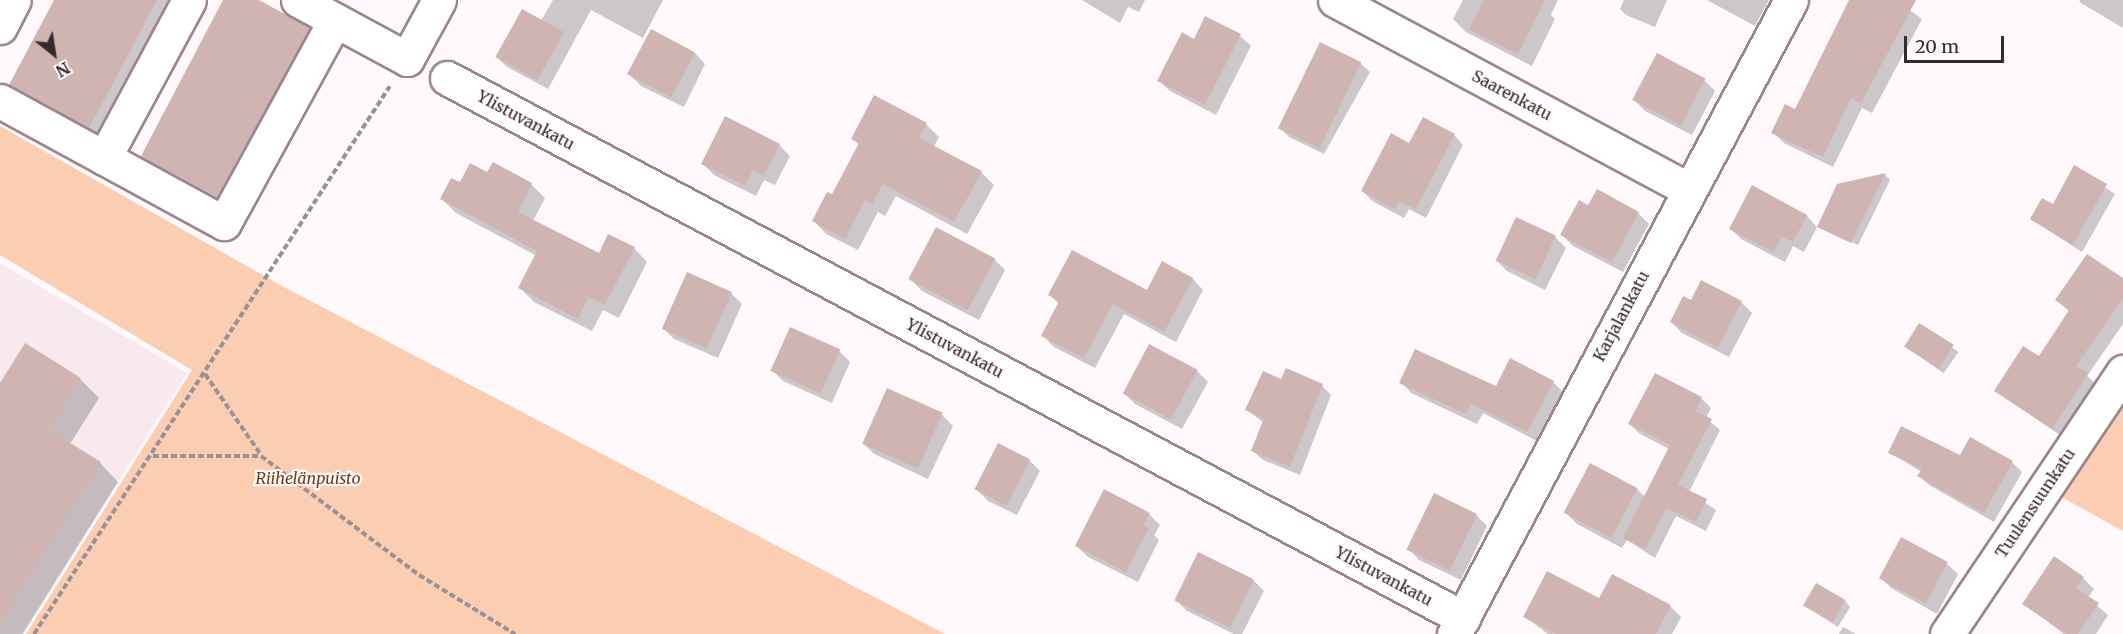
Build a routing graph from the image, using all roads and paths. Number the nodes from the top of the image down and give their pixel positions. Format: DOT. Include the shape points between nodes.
graph roads {
  1 [pos="14,0"];
  2 [pos="189,0"];
  3 [pos="298,0"];
  4 [pos="439,0"];
  5 [pos="1335,0"];
  6 [pos="1791,0"];
  7 [pos="335,20"];
  8 [pos="0,27"];
  9 [pos="407,59"];
  10 [pos="447,78"];
  11 [pos="0,101"];
  12 [pos="104,158"];
  13 [pos="1688,189"];
  14 [pos="2123,372"];
  15 [pos="205,374"];
  16 [pos="152,456"];
  17 [pos="261,456"];
  18 [pos="1459,626"];
  19 [pos="34,634"];
  20 [pos="515,634"];
  21 [pos="1947,634"];
  1 -- 8 [label="street"];
  2 -- 12 [label="street"];
  3 -- 7 [label="street"];
  4 -- 9 [label="street"];
  5 -- 13 [label="street, Saarenkatu"];
  6 -- 13 [label="street, Karjalankatu"];
  7 -- 9 [label="street"];
  7 -- 12 [label="street" via="224,223"];
  9 -- 15 [label="path"];
  10 -- 18 [label="street, Ylistuvankatu"];
  11 -- 12 [label="street"];
  13 -- 18 [label="street, Karjalankatu"];
  14 -- 21 [label="street, Tuulensuunkatu"];
  15 -- 16 [label="path"];
  15 -- 17 [label="path"];
  16 -- 17 [label="path"];
  16 -- 19 [label="path"];
  17 -- 20 [label="path" via="419,575"];
}
